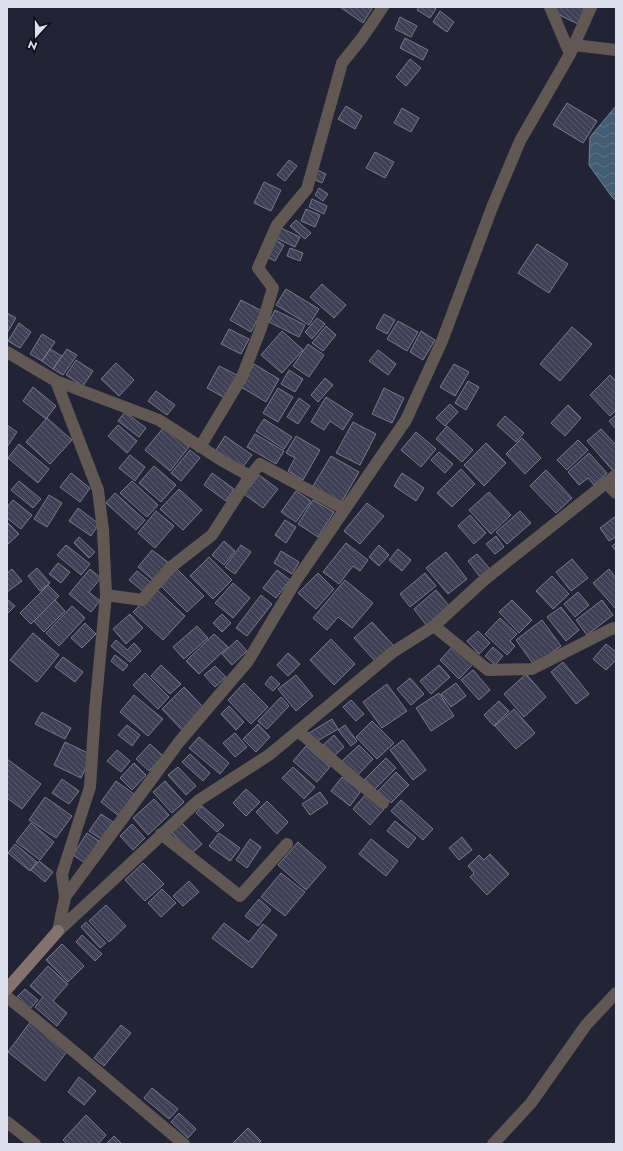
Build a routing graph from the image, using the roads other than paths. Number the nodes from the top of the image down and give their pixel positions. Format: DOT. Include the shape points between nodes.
graph roads {
  1 [pos="383,7"];
  2 [pos="550,7"];
  3 [pos="591,7"];
  4 [pos="572,50"];
  5 [pos="616,50"];
  6 [pos="7,352"];
  7 [pos="56,380"];
  8 [pos="200,446"];
  9 [pos="616,475"];
  10 [pos="250,476"];
  11 [pos="606,483"];
  12 [pos="616,494"];
  13 [pos="344,510"];
  14 [pos="106,595"];
  15 [pos="434,626"];
  16 [pos="616,629"];
  17 [pos="298,731"];
  18 [pos="383,803"];
  19 [pos="161,834"];
  20 [pos="287,844"];
  21 [pos="65,897"];
  22 [pos="58,931"];
  23 [pos="7,989"];
  24 [pos="616,993"];
  25 [pos="7,997"];
  26 [pos="7,1122"];
  27 [pos="35,1144"];
  28 [pos="184,1144"];
  29 [pos="493,1144"];
  1 -- 8 [label="street" via="342,63 307,189 277,225 258,268 273,288 261,328 242,377"];
  2 -- 4 [label="street"];
  3 -- 4 [label="street"];
  4 -- 5 [label="street"];
  4 -- 13 [label="street" via="520,141 442,341 406,420"];
  6 -- 7 [label="street"];
  7 -- 8 [label="street" via="159,420"];
  7 -- 14 [label="street" via="98,490"];
  8 -- 10 [label="street"];
  9 -- 11 [label="street"];
  10 -- 13 [label="street" via="260,464"];
  10 -- 14 [label="street" via="212,535 171,567 142,600"];
  11 -- 12 [label="street"];
  11 -- 15 [label="street" via="484,580"];
  13 -- 21 [label="street" via="297,579 248,661 179,742"];
  14 -- 21 [label="street" via="90,787 62,874"];
  15 -- 16 [label="street" via="488,670 532,669 613,628"];
  15 -- 17 [label="street" via="393,652"];
  17 -- 18 [label="street"];
  17 -- 19 [label="street" via="269,755 199,800"];
  19 -- 20 [label="street" via="240,896"];
  19 -- 22 [label="street"];
  21 -- 22 [label="street"];
  22 -- 23 [label="street"];
  24 -- 29 [label="street" via="586,1025 531,1103"];
  25 -- 28 [label="street"];
  26 -- 27 [label="street"];
}
